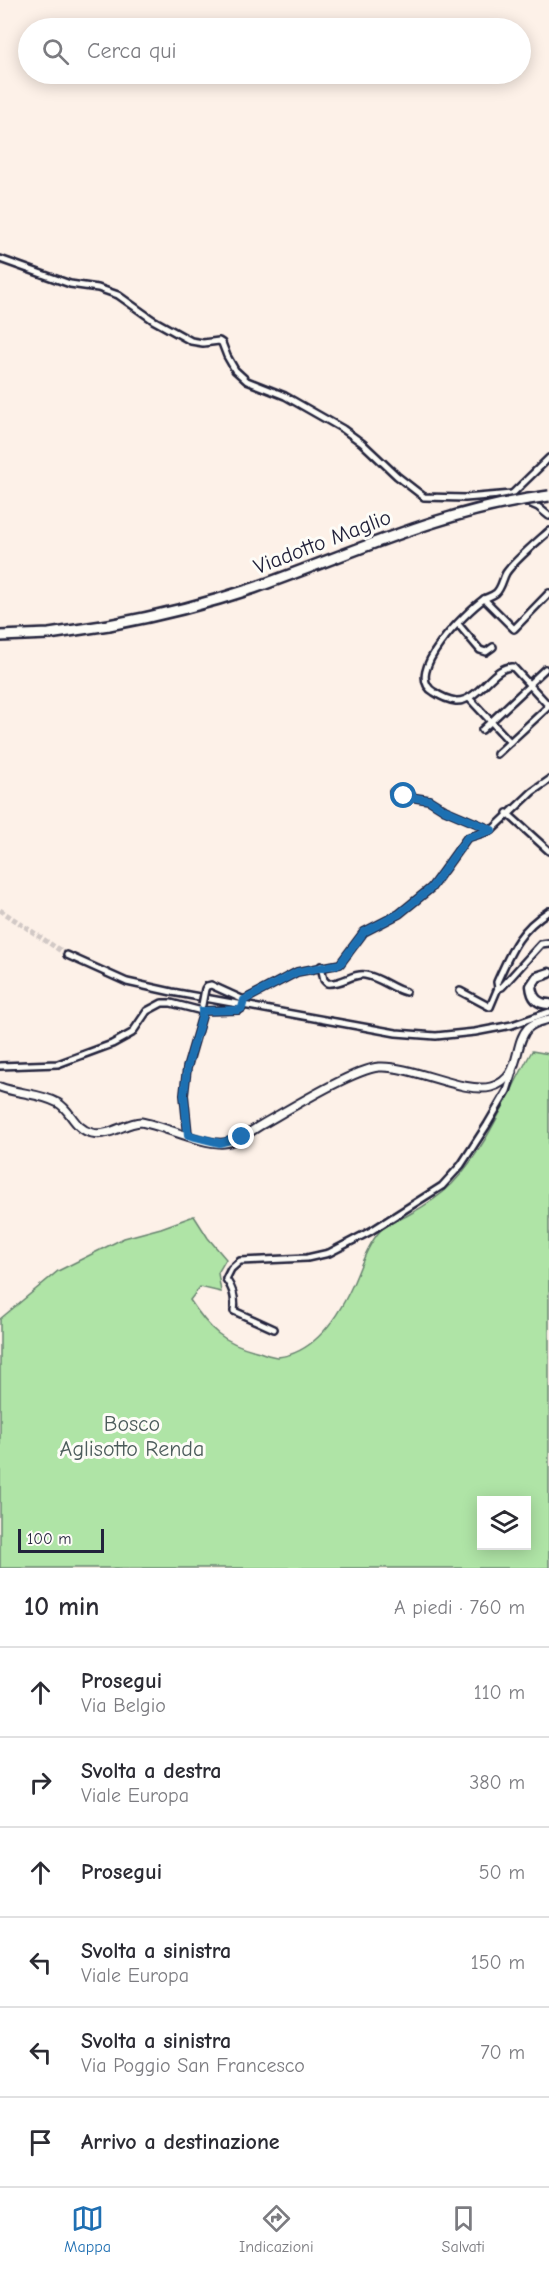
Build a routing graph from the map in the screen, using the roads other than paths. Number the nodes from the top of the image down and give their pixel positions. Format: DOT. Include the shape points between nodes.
graph roads {
  1 [pos="0,259"];
  2 [pos="549,458"];
  3 [pos="512,494"];
  4 [pos="549,496"];
  5 [pos="549,516"];
  6 [pos="549,531"];
  7 [pos="548,597"];
  8 [pos="484,599"];
  9 [pos="458,624"];
  10 [pos="0,636"];
  11 [pos="493,647"];
  12 [pos="545,669"];
  13 [pos="529,684"];
  14 [pos="469,698"];
  15 [pos="549,706"];
  16 [pos="491,722"];
  17 [pos="482,730"];
  18 [pos="510,742"];
  19 [pos="497,754"];
  20 [pos="549,780"];
  21 [pos="393,792"];
  22 [pos="507,813"];
  23 [pos="492,830"];
  24 [pos="549,851"];
  25 [pos="549,911"];
  26 [pos="549,943"];
  27 [pos="67,955"];
  28 [pos="321,966"];
  29 [pos="549,973"];
  30 [pos="498,988"];
  31 [pos="460,991"];
  32 [pos="406,992"];
  33 [pos="243,1003"];
  34 [pos="549,1004"];
  35 [pos="202,1008"];
  36 [pos="549,1012"];
  37 [pos="549,1019"];
  38 [pos="0,1066"];
  39 [pos="514,1068"];
  40 [pos="0,1087"];
  41 [pos="188,1135"];
  42 [pos="274,1329"];
  1 -- 3 [label="street" via="70,284 118,295 191,341 219,341 246,381 285,396 343,429 424,497"];
  2 -- 3 [label="street"];
  3 -- 5 [label="street"];
  4 -- 10 [label="main road, Viadotto Maglio, bridge" via="490,505 435,520 214,601 166,614 49,634"];
  6 -- 8 [label="street" via="507,572 495,594"];
  7 -- 8 [label="street" via="514,629"];
  8 -- 9 [label="street"];
  9 -- 11 [label="street" via="480,650 486,652"];
  9 -- 14 [label="street" via="437,648 424,680 439,695 455,700"];
  12 -- 13 [label="street"];
  13 -- 14 [label="street" via="508,667"];
  13 -- 15 [label="street"];
  13 -- 16 [label="street"];
  14 -- 16 [label="street"];
  15 -- 18 [label="street"];
  16 -- 17 [label="street"];
  16 -- 18 [label="street"];
  18 -- 19 [label="street"];
  20 -- 22 [label="street"];
  21 -- 23 [label="street" via="429,800"];
  22 -- 23 [label="street"];
  22 -- 24 [label="street"];
  23 -- 28 [label="street" via="467,838 431,888 399,914 364,932 344,961"];
  25 -- 30 [label="street" via="517,939"];
  26 -- 30 [label="street" via="541,944"];
  27 -- 33 [label="street" via="127,982"];
  28 -- 32 [label="street" via="327,983 367,975"];
  28 -- 33 [label="street" via="297,972"];
  29 -- 34 [label="main road" via="537,977 531,986 534,998"];
  30 -- 31 [label="street" via="490,1006"];
  33 -- 35 [label="street" via="239,1010"];
  33 -- 35 [label="street, bridge" via="211,985 205,989"];
  33 -- 36 [label="street" via="412,1035 436,1036 484,1031"];
  35 -- 38 [label="street" via="162,1003 147,1011 125,1038 80,1057 58,1064"];
  35 -- 41 [label="street" via="184,1095"];
  37 -- 39 [label="street" via="526,1030"];
  39 -- 41 [label="street" via="501,1083 482,1088 376,1068 236,1140 215,1143"];
  39 -- 42 [label="street" via="507,1091 487,1125 442,1186 329,1253 307,1258 240,1261 231,1269 226,1279 236,1301 234,1311"];
  40 -- 41 [label="street" via="60,1104 74,1123 91,1133 141,1122"];
}
